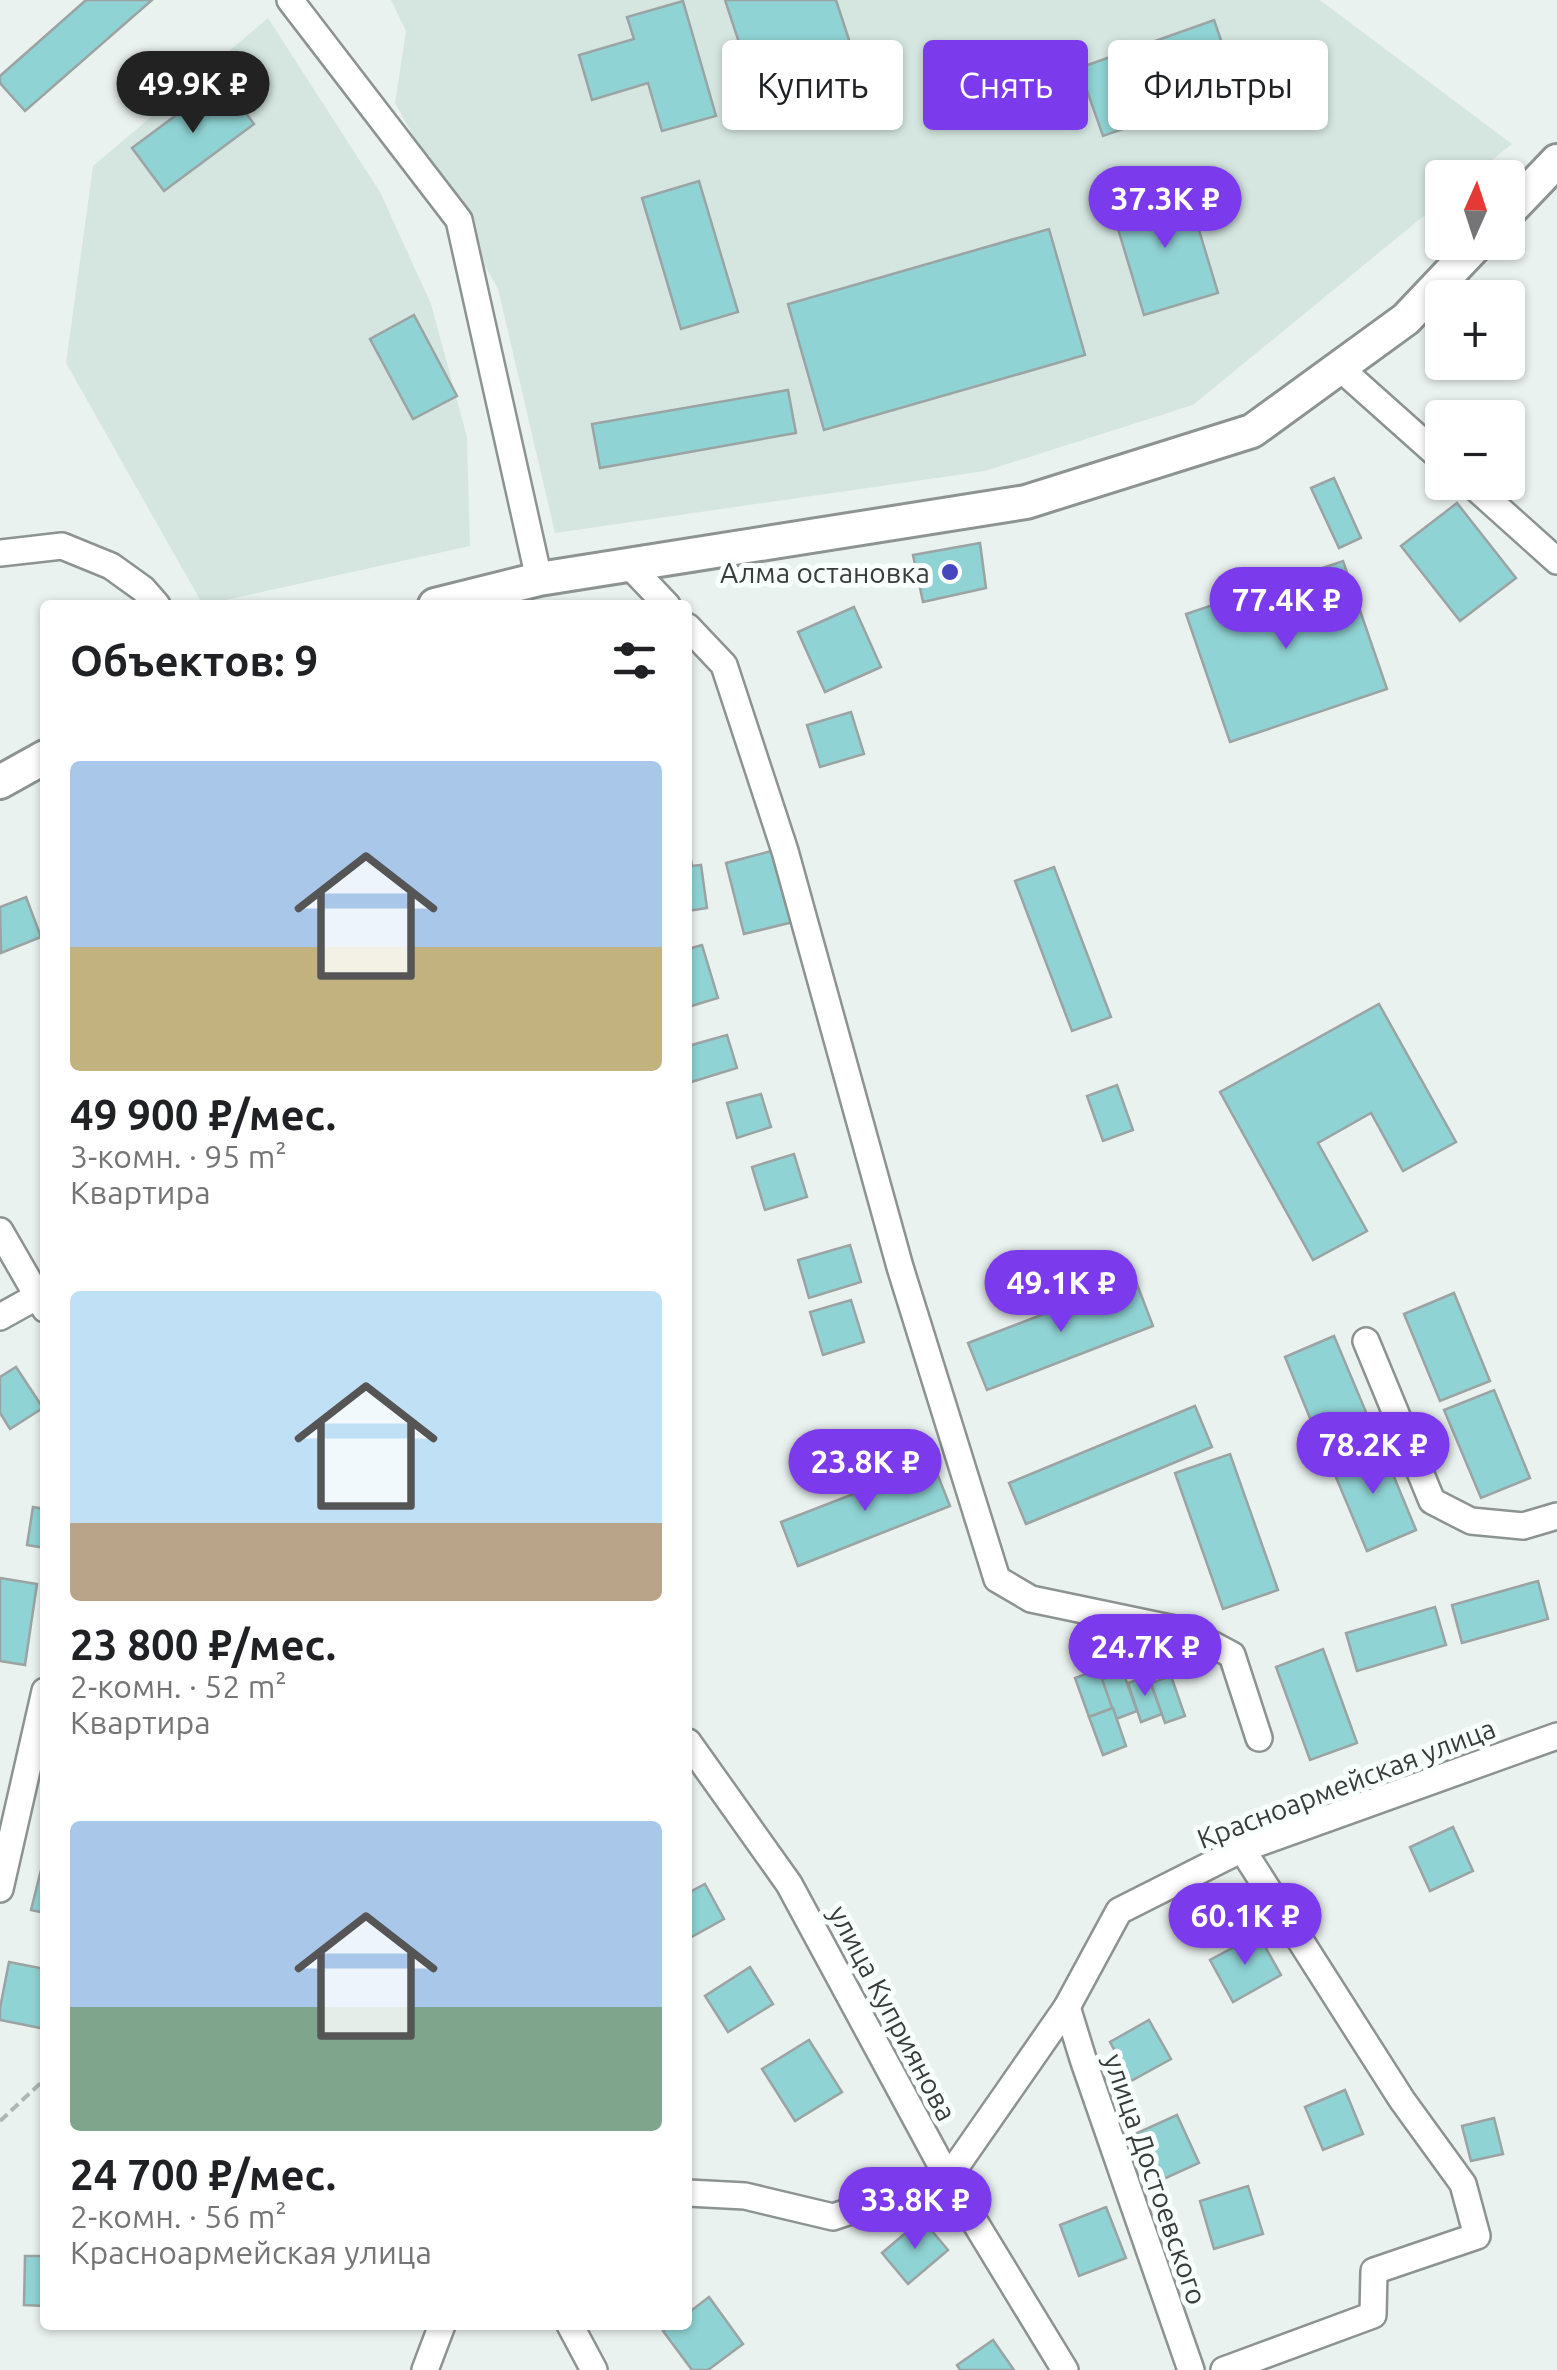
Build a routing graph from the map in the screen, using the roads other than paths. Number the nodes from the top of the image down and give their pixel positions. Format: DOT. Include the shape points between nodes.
graph roads {
  1 [pos="290,0"];
  2 [pos="1557,160"];
  3 [pos="1525,194"];
  4 [pos="1462,260"];
  5 [pos="1340,368"];
  6 [pos="1425,444"];
  7 [pos="1489,500"];
  8 [pos="0,553"];
  9 [pos="1557,561"];
  10 [pos="628,564"];
  11 [pos="539,579"];
  12 [pos="152,600"];
  13 [pos="455,600"];
  14 [pos="662,600"];
  15 [pos="692,631"];
  16 [pos="40,759"];
  17 [pos="0,782"];
  18 [pos="0,1231"];
  19 [pos="40,1296"];
  20 [pos="40,1300"];
  21 [pos="0,1318"];
  22 [pos="1366,1342"];
  23 [pos="1557,1516"];
  24 [pos="40,1713"];
  25 [pos="1557,1736"];
  26 [pos="1260,1738"];
  27 [pos="692,1748"];
  28 [pos="1242,1849"];
  29 [pos="0,1889"];
  30 [pos="1067,2007"];
  31 [pos="948,2178"];
  32 [pos="692,2194"];
  33 [pos="440,2330"];
  34 [pos="574,2330"];
  35 [pos="425,2370"];
  36 [pos="594,2370"];
  37 [pos="1065,2370"];
  38 [pos="1191,2370"];
  39 [pos="1224,2370"];
  1 -- 11 [label="street" via="460,220"];
  2 -- 3 [label="main road"];
  4 -- 5 [label="main road" via="1406,319"];
  5 -- 6 [label="street"];
  5 -- 10 [label="main road" via="1252,431 1026,502"];
  7 -- 9 [label="street"];
  8 -- 12 [label="street" via="62,546 111,566"];
  10 -- 11 [label="main road"];
  10 -- 14 [label="street"];
  11 -- 13 [label="main road"];
  15 -- 26 [label="street" via="724,665 779,833 900,1268 997,1579 1030,1599 1190,1632 1232,1655"];
  16 -- 17 [label="main road"];
  18 -- 19 [label="street"];
  20 -- 21 [label="street"];
  22 -- 23 [label="street" via="1432,1501 1471,1521 1524,1526"];
  24 -- 29 [label="street"];
  25 -- 28 [label="street, Красноармейская улица"];
  27 -- 31 [label="street, улица Куприянова" via="789,1884"];
  28 -- 30 [label="street, Красноармейская улица" via="1120,1911"];
  28 -- 39 [label="street" via="1463,2184 1477,2236 1374,2272 1373,2315"];
  30 -- 31 [label="street, Красноармейская улица"];
  30 -- 38 [label="street, улица Достоевского"];
  31 -- 32 [label="street" via="833,2216 745,2196"];
  31 -- 37 [label="street, улица Куприянова"];
  33 -- 35 [label="street"];
  34 -- 36 [label="street"];
}
